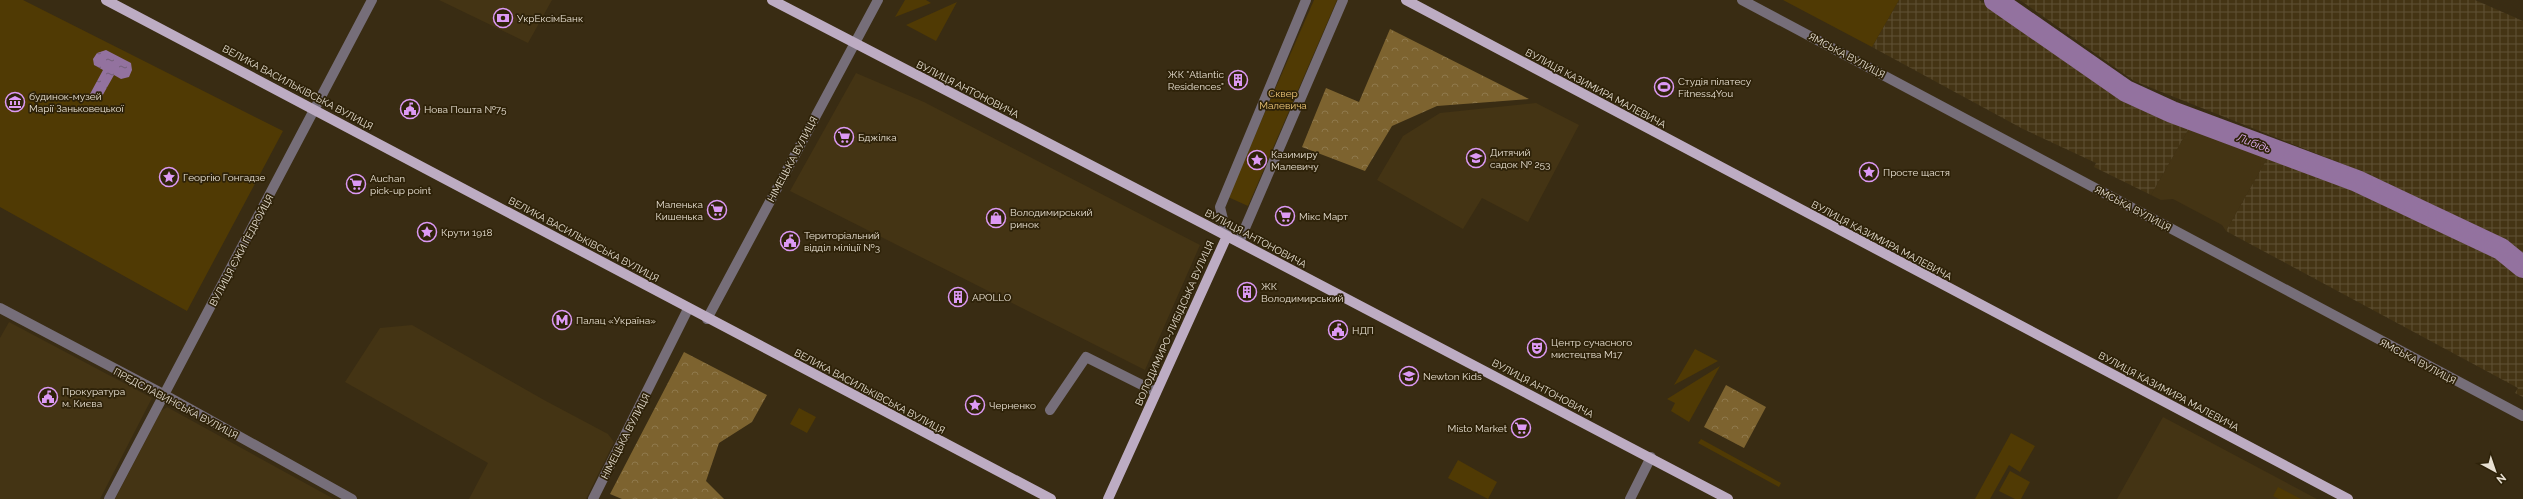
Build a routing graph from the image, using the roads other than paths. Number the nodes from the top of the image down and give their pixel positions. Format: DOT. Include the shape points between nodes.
graph roads {
  1 [pos="106,0"];
  2 [pos="372,0"];
  3 [pos="772,0"];
  4 [pos="878,0"];
  5 [pos="1306,0"];
  6 [pos="1343,0"];
  7 [pos="1406,0"];
  8 [pos="1742,0"];
  9 [pos="854,44"];
  10 [pos="316,110"];
  11 [pos="1227,236"];
  12 [pos="1239,242"];
  13 [pos="0,308"];
  14 [pos="688,309"];
  15 [pos="707,319"];
  16 [pos="1156,392"];
  17 [pos="163,394"];
  18 [pos="1050,410"];
  19 [pos="2523,416"];
  20 [pos="1650,457"];
  21 [pos="109,499"];
  22 [pos="352,499"];
  23 [pos="593,499"];
  24 [pos="1051,499"];
  25 [pos="1108,499"];
  26 [pos="1630,499"];
  27 [pos="1728,499"];
  28 [pos="2348,499"];
  1 -- 10 [label="main road, ВЕЛИКА ВАСИЛЬКІВСЬКА ВУЛИЦЯ"];
  2 -- 10 [label="street, ВУЛИЦЯ ЄЖИ ҐЕДРОЙЦЯ"];
  3 -- 9 [label="main road, ВУЛИЦЯ АНТОНОВИЧА"];
  4 -- 9 [label="street, НІМЕЦЬКА ВУЛИЦЯ"];
  5 -- 11 [label="street, ВОЛОДИМИРО-ЛИБІДСЬКА ВУЛИЦЯ" via="1220,207"];
  6 -- 12 [label="street"];
  7 -- 28 [label="main road, ВУЛИЦЯ КАЗИМИРА МАЛЕВИЧА"];
  8 -- 19 [label="street, ЯМСЬКА ВУЛИЦЯ"];
  9 -- 11 [label="main road, ВУЛИЦЯ АНТОНОВИЧА"];
  9 -- 15 [label="street, НІМЕЦЬКА ВУЛИЦЯ"];
  10 -- 14 [label="main road, ВЕЛИКА ВАСИЛЬКІВСЬКА ВУЛИЦЯ"];
  10 -- 17 [label="street, ВУЛИЦЯ ЄЖИ ҐЕДРОЙЦЯ"];
  11 -- 12 [label="main road, ВУЛИЦЯ АНТОНОВИЧА"];
  11 -- 16 [label="main road, ВОЛОДИМИРО-ЛИБІДСЬКА ВУЛИЦЯ"];
  12 -- 20 [label="main road, ВУЛИЦЯ АНТОНОВИЧА"];
  13 -- 17 [label="street, ПРЕДСЛАВИНСЬКА ВУЛИЦЯ"];
  14 -- 15 [label="main road, ВЕЛИКА ВАСИЛЬКІВСЬКА ВУЛИЦЯ"];
  14 -- 23 [label="street, НІМЕЦЬКА ВУЛИЦЯ"];
  15 -- 24 [label="main road, ВЕЛИКА ВАСИЛЬКІВСЬКА ВУЛИЦЯ"];
  16 -- 18 [label="street" via="1086,357"];
  16 -- 25 [label="main road, ВОЛОДИМИРО-ЛИБІДСЬКА ВУЛИЦЯ"];
  17 -- 21 [label="street, ВУЛИЦЯ ЄЖИ ҐЕДРОЙЦЯ"];
  17 -- 22 [label="street, ПРЕДСЛАВИНСЬКА ВУЛИЦЯ"];
  20 -- 26 [label="street"];
  20 -- 27 [label="main road, ВУЛИЦЯ АНТОНОВИЧА"];
}
